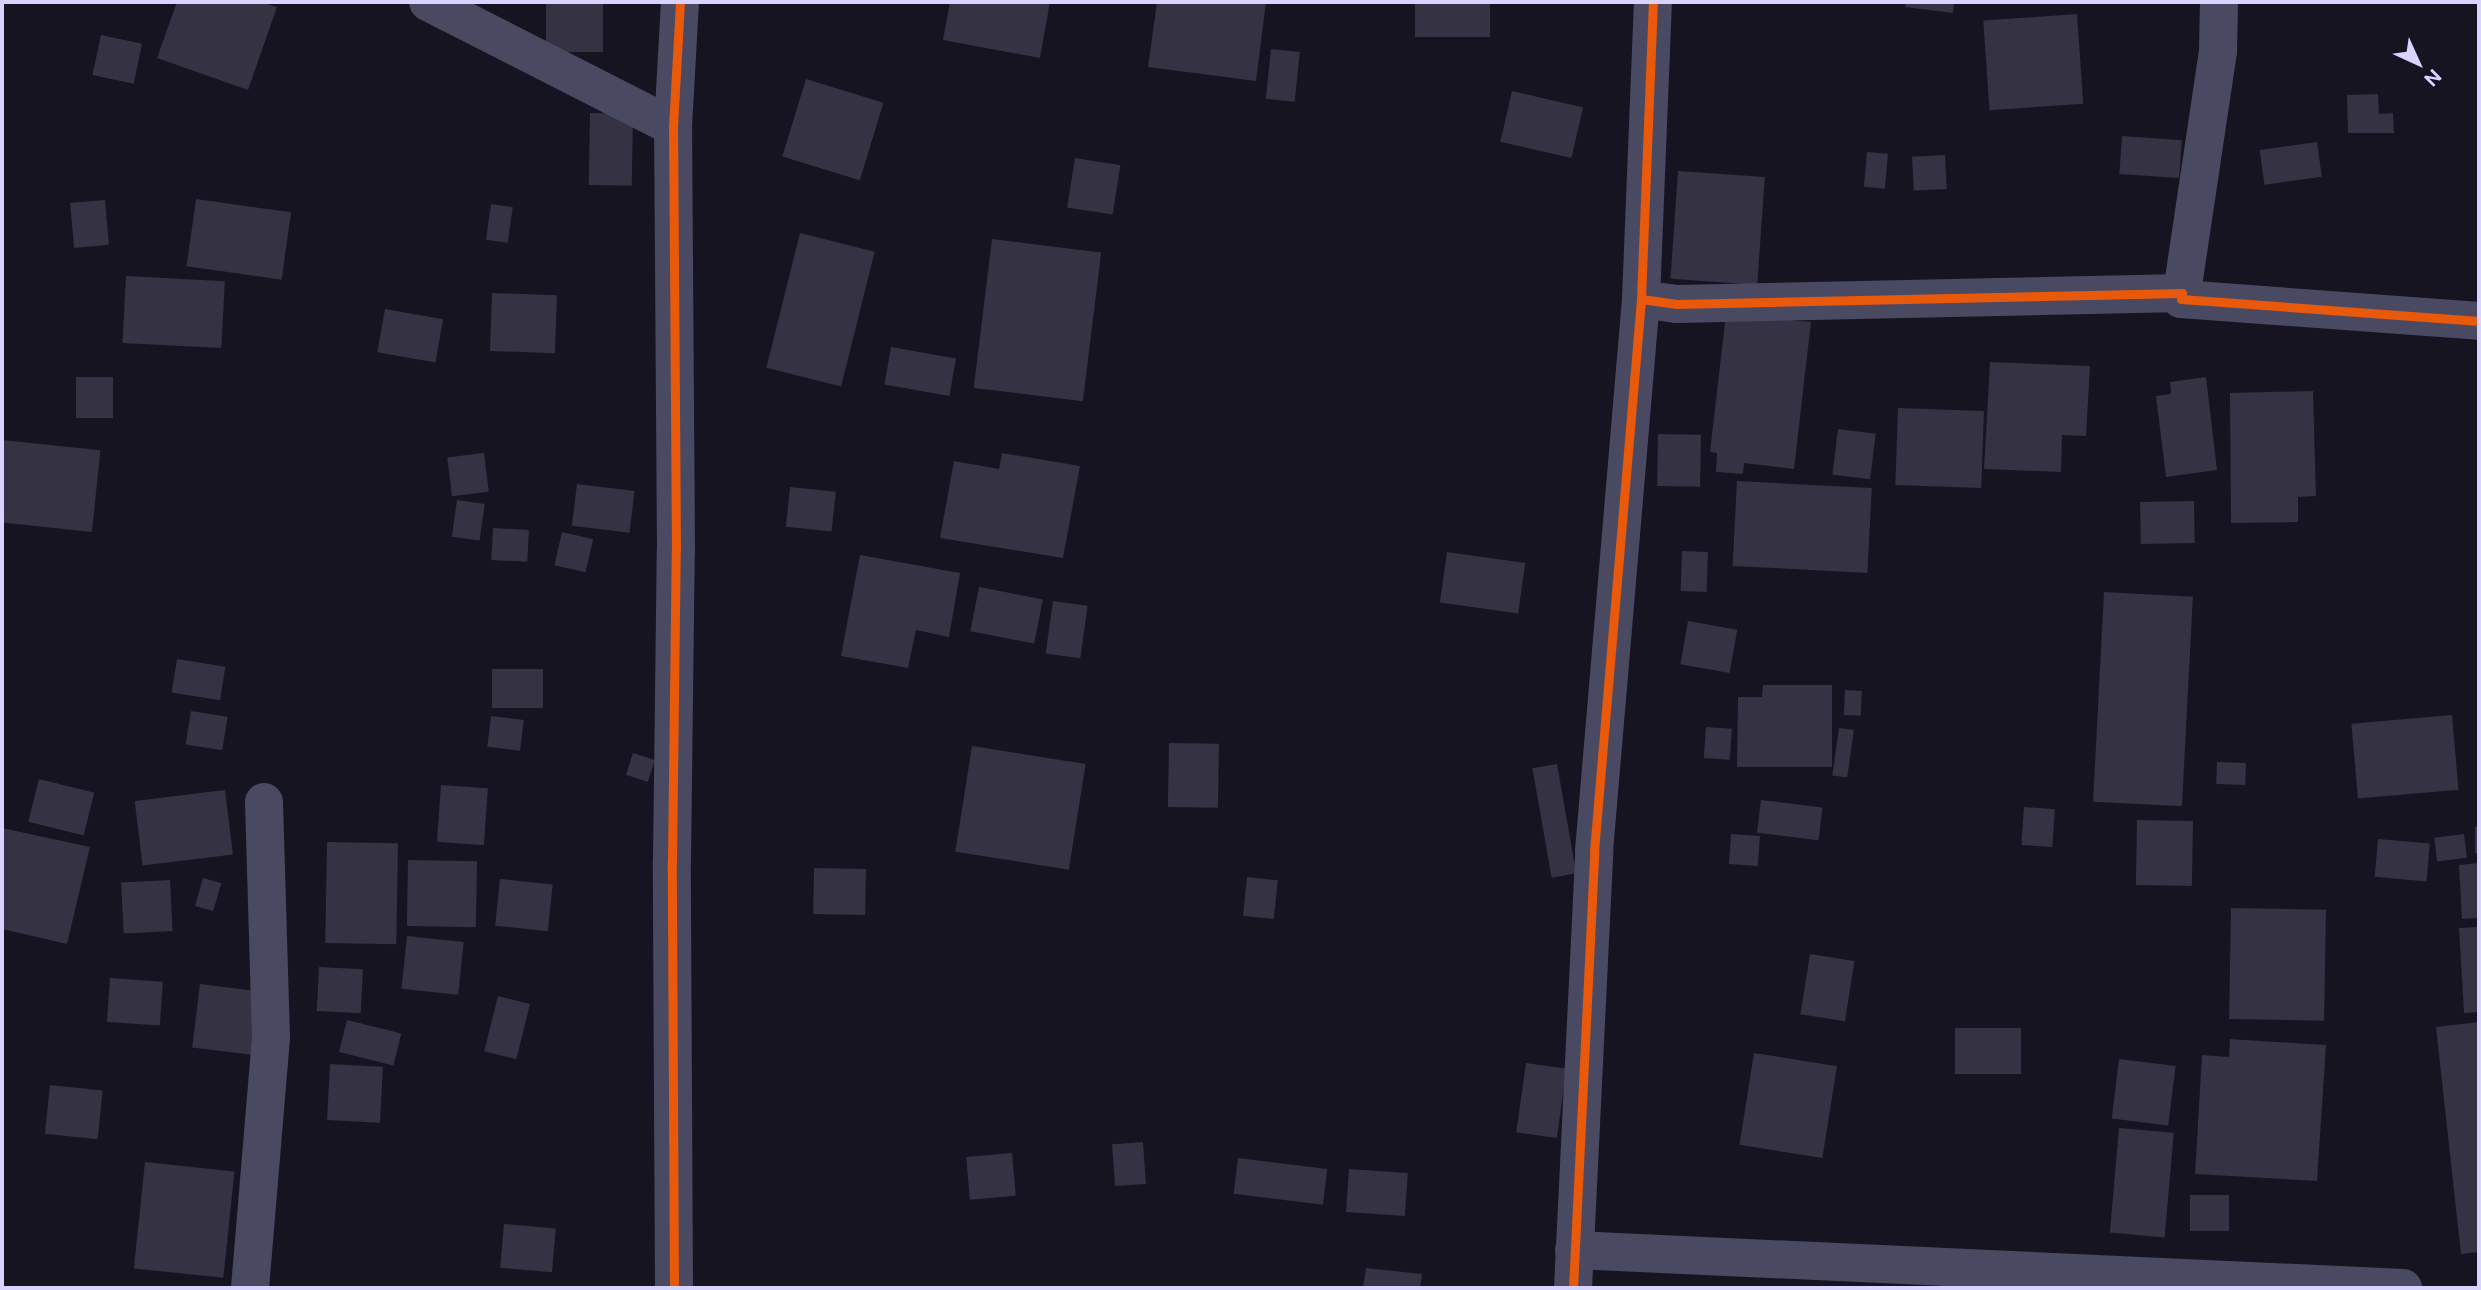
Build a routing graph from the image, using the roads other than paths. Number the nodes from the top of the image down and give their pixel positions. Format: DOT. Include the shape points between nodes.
graph roads {
  1 [pos="428,2"];
  2 [pos="680,2"];
  3 [pos="1653,2"];
  4 [pos="2219,2"];
  5 [pos="673,127"];
  6 [pos="1642,299"];
  7 [pos="2181,299"];
  8 [pos="2479,321"];
  9 [pos="264,802"];
  10 [pos="1574,1250"];
  11 [pos="250,1288"];
  12 [pos="674,1288"];
  13 [pos="1573,1288"];
  14 [pos="2403,1288"];
  1 -- 5 [label="street"];
  2 -- 5 [label="street"];
  3 -- 6 [label="street"];
  4 -- 7 [label="street" via="2217,51"];
  5 -- 12 [label="street"];
  6 -- 7 [label="street" via="1677,304 2182,293"];
  6 -- 10 [label="street" via="1594,851"];
  7 -- 8 [label="street"];
  9 -- 11 [label="street" via="271,1038"];
  10 -- 13 [label="street"];
  10 -- 14 [label="street"];
}
